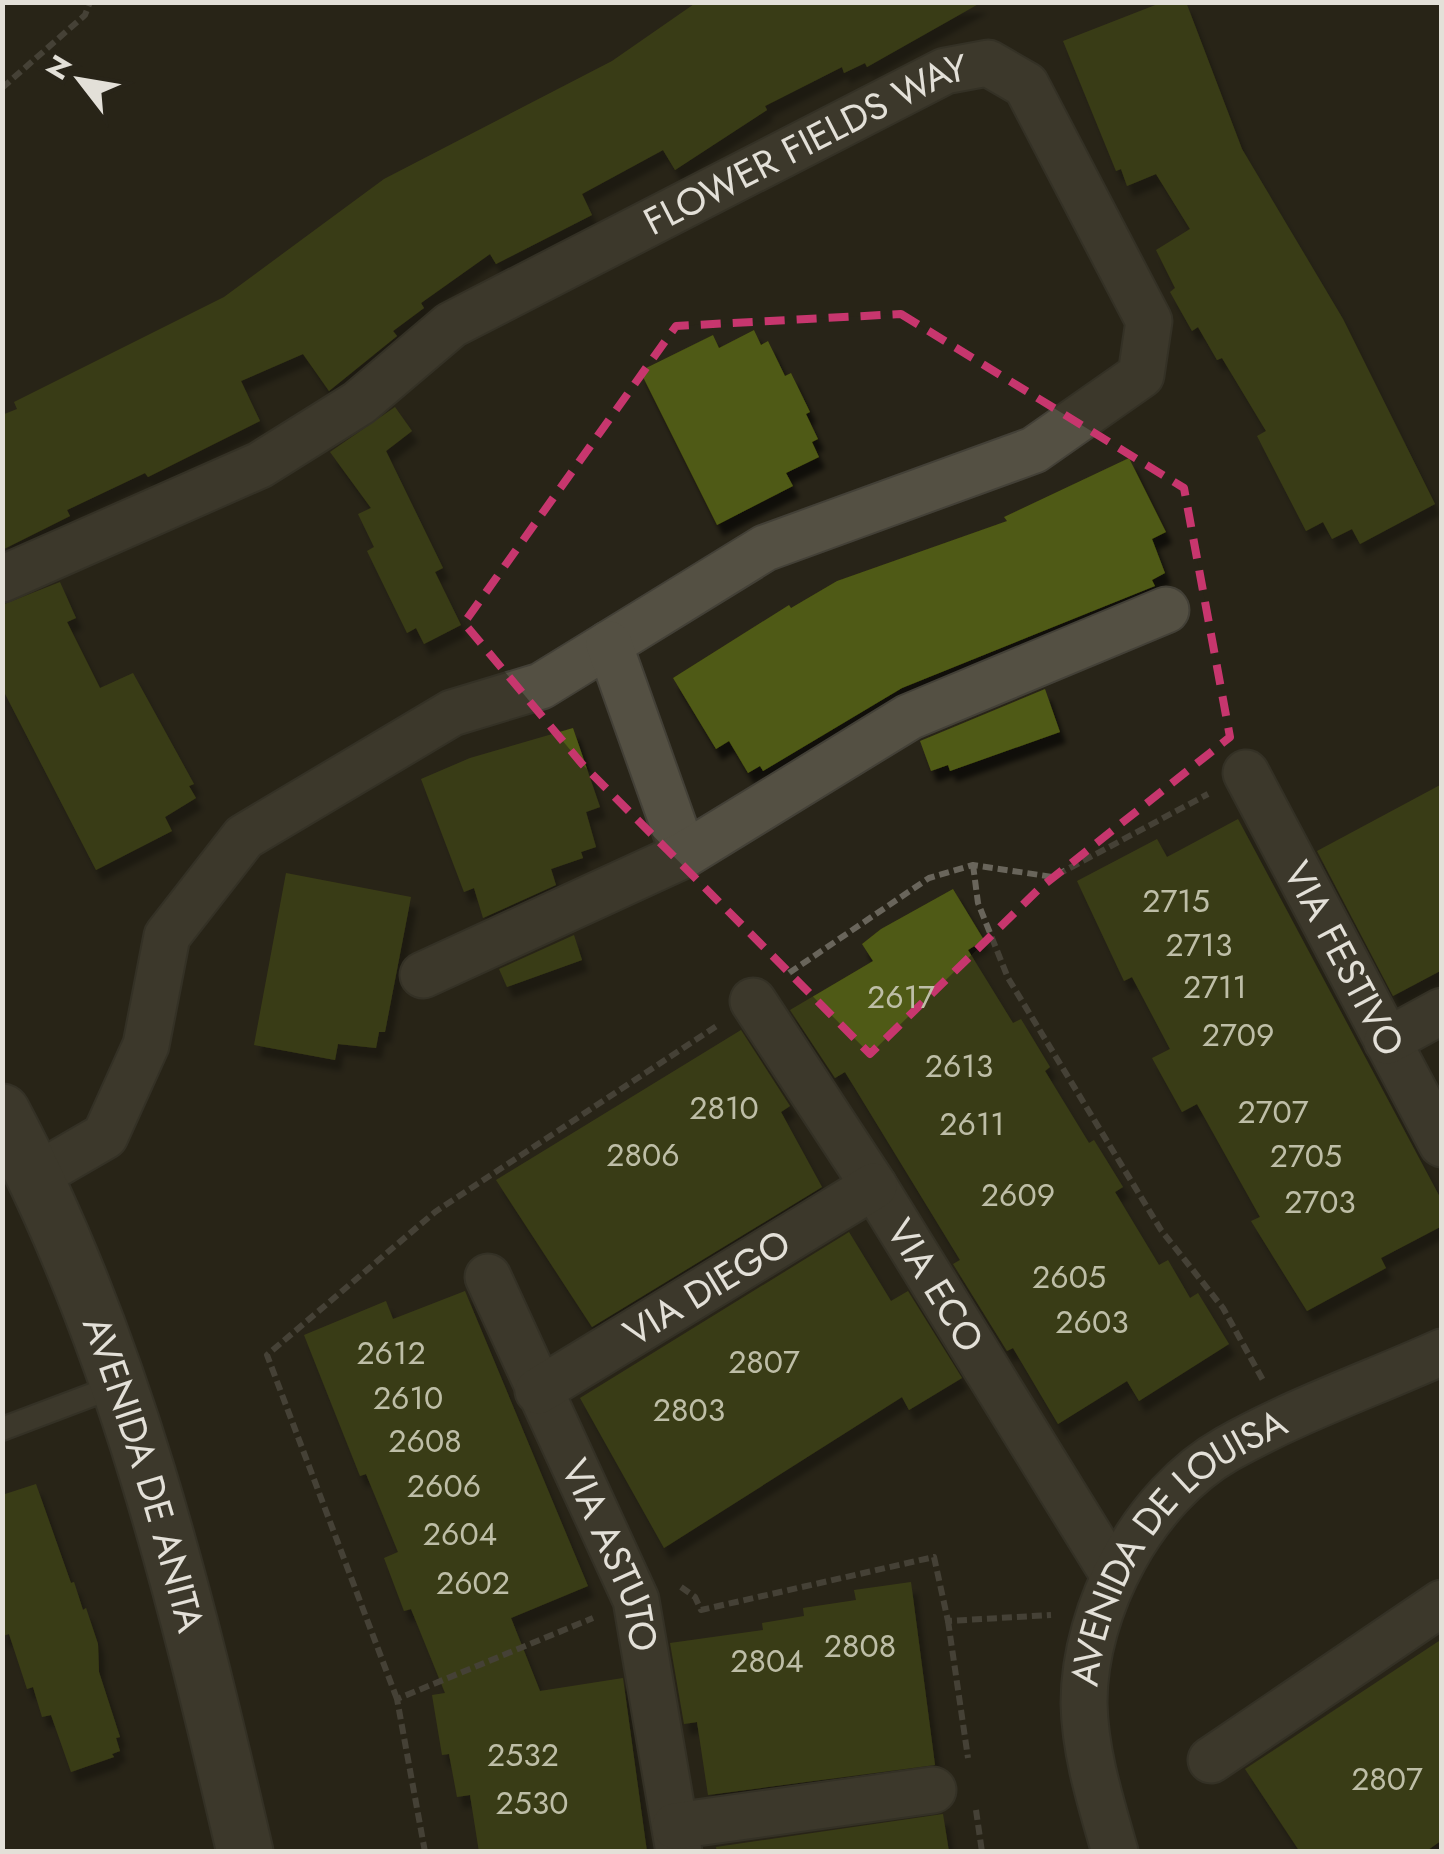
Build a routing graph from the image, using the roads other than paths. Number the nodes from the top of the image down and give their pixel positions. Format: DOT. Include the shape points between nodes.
graph roads {
  1 [pos="2,579"];
  2 [pos="1166,610"];
  3 [pos="609,644"];
  4 [pos="1246,774"];
  5 [pos="684,855"];
  6 [pos="423,975"];
  7 [pos="753,1001"];
  8 [pos="1442,1012"];
  9 [pos="1387,1041"];
  10 [pos="2,1112"];
  11 [pos="1442,1144"];
  12 [pos="36,1176"];
  13 [pos="874,1186"];
  14 [pos="488,1277"];
  15 [pos="1442,1352"];
  16 [pos="122,1384"];
  17 [pos="538,1391"];
  18 [pos="2,1428"];
  19 [pos="1112,1574"];
  20 [pos="1442,1604"];
  21 [pos="1211,1760"];
  22 [pos="959,1786"];
  23 [pos="677,1839"];
  24 [pos="246,1852"];
  25 [pos="1115,1852"];
  1 -- 3 [label="street, FLOWER FIELDS WAY" via="260,465 359,403 451,325 945,71 988,63 1026,86 1149,322 1141,375 1034,450 765,548"];
  2 -- 5 [label="street" via="909,717"];
  3 -- 5 [label="street"];
  3 -- 12 [label="street, FLOWER FIELDS WAY" via="541,686 452,713 244,837 167,936 146,1045 104,1136"];
  4 -- 9 [label="street, VIA FESTIVO"];
  5 -- 6 [label="street"];
  7 -- 13 [label="street, VIA ECO"];
  8 -- 9 [label="street"];
  9 -- 11 [label="street, VIA FESTIVO"];
  10 -- 12 [label="street, AVENIDA DE ANITA"];
  12 -- 16 [label="street, AVENIDA DE ANITA"];
  13 -- 17 [label="street, VIA DIEGO"];
  13 -- 19 [label="street, VIA ECO"];
  14 -- 17 [label="street, VIA ASTUTO"];
  15 -- 19 [label="street, AVENIDA DE LOUISA" via="1225,1450 1156,1508"];
  16 -- 18 [label="lane"];
  16 -- 24 [label="street, AVENIDA DE ANITA" via="192,1622"];
  17 -- 23 [label="street, VIA ASTUTO" via="636,1600"];
  19 -- 25 [label="street, AVENIDA DE LOUISA" via="1084,1701 1089,1756"];
  20 -- 21 [label="street"];
  22 -- 23 [label="street"];
}
